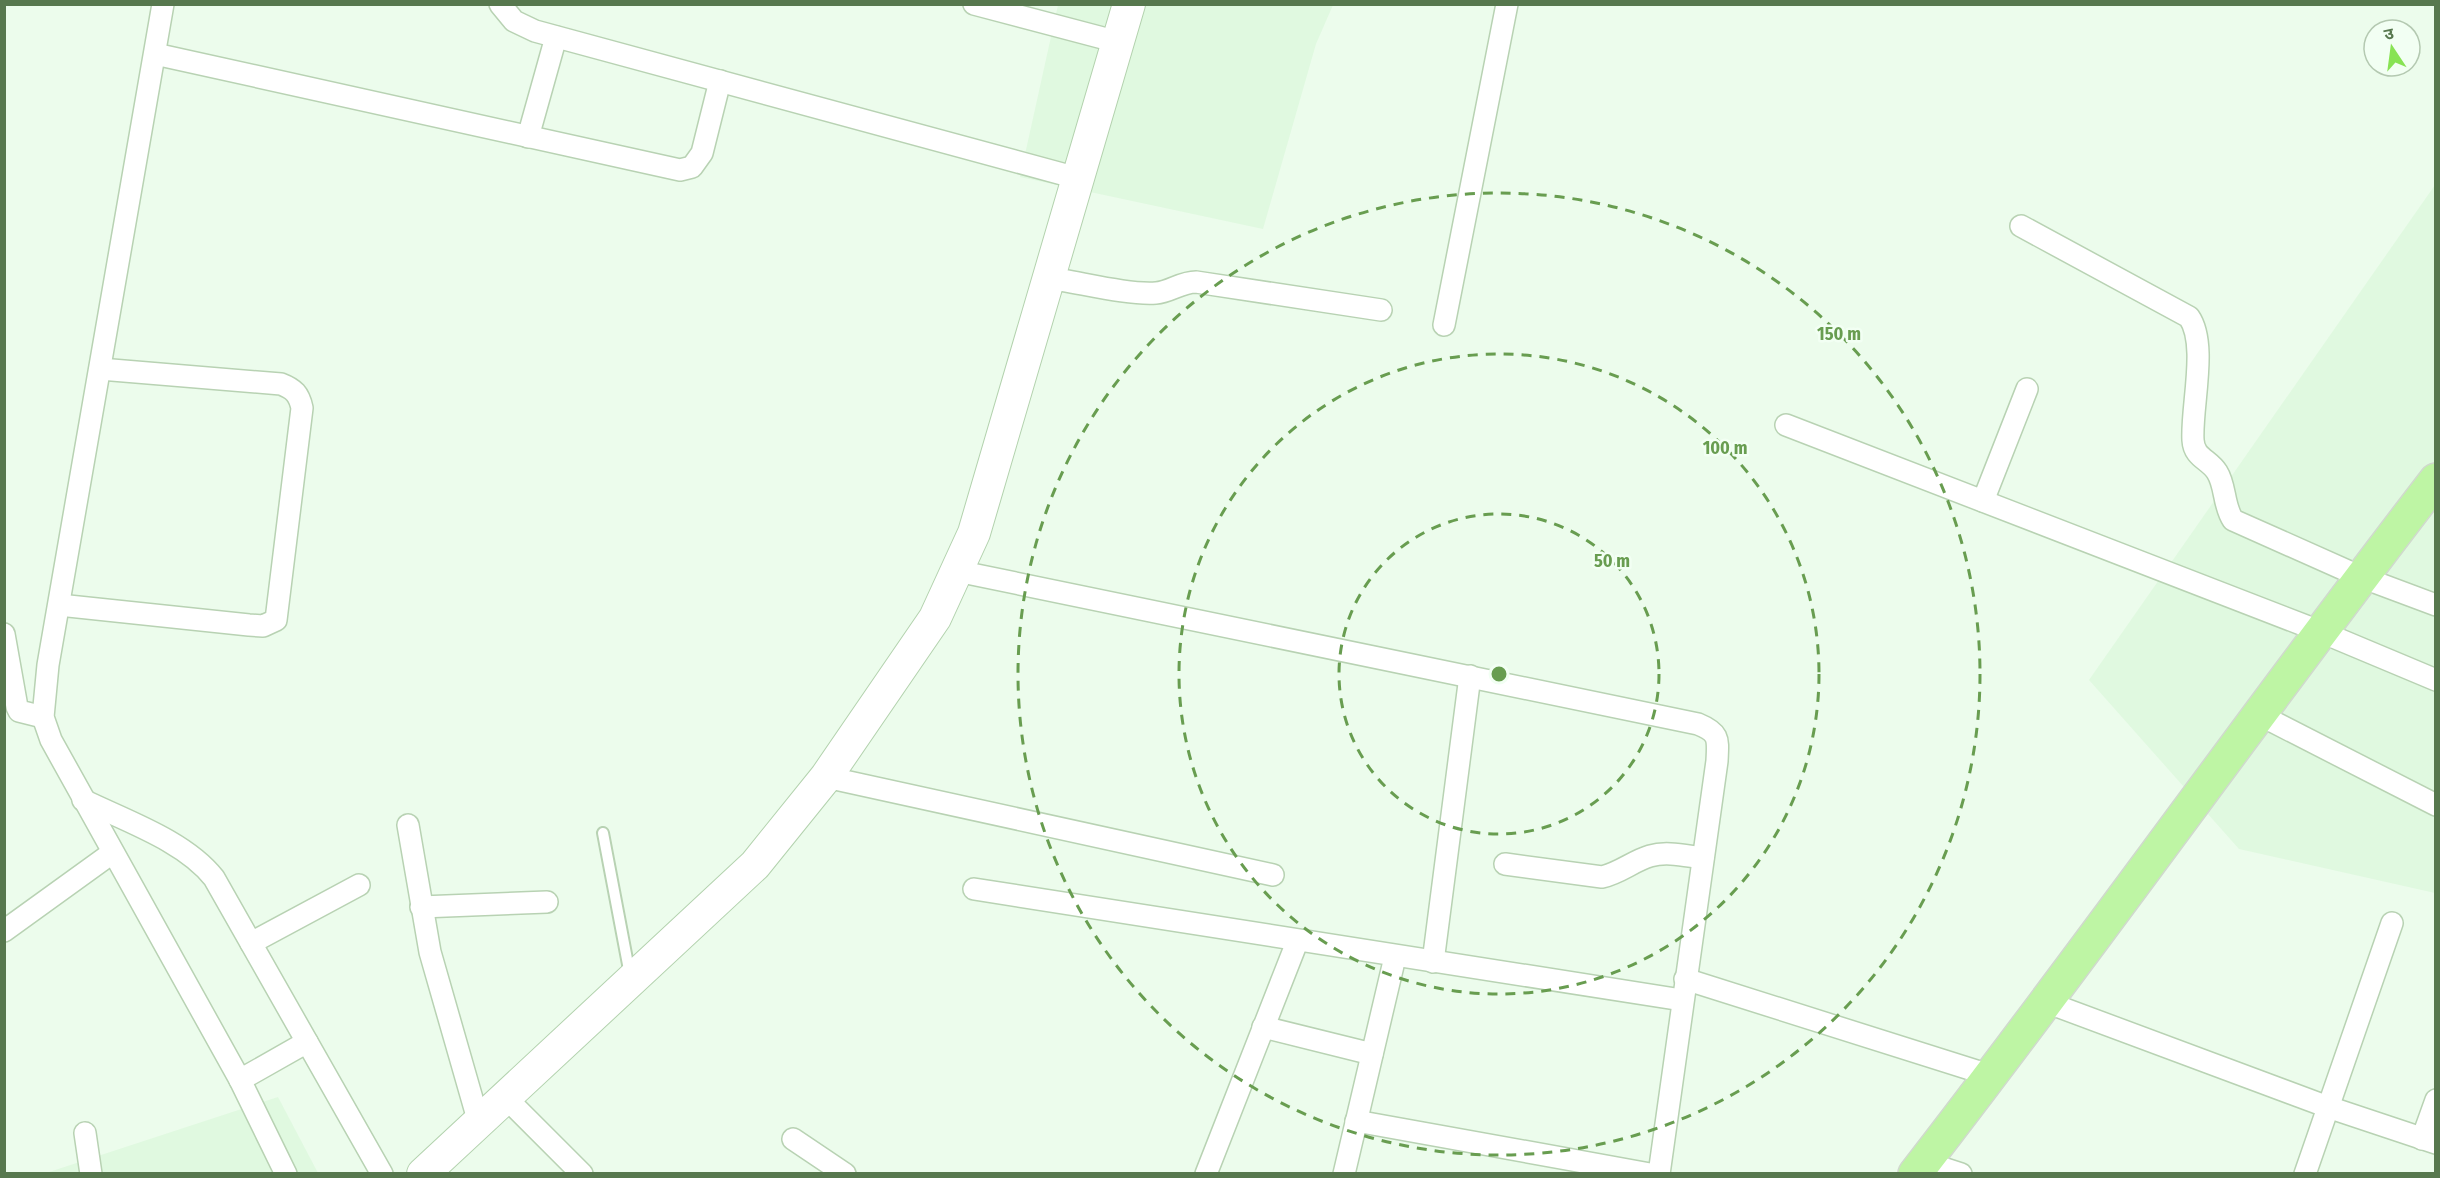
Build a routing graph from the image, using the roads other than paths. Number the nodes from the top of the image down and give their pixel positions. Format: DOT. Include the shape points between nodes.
graph roads {
  1 [pos="163,4"];
  2 [pos="500,4"];
  3 [pos="974,4"];
  4 [pos="1129,4"];
  5 [pos="1503,6"];
  6 [pos="556,37"];
  7 [pos="1118,42"];
  8 [pos="155,54"];
  9 [pos="720,81"];
  10 [pos="528,136"];
  11 [pos="1077,178"];
  12 [pos="2021,226"];
  13 [pos="1048,278"];
  14 [pos="1381,310"];
  15 [pos="1444,325"];
  16 [pos="100,369"];
  17 [pos="2027,389"];
  18 [pos="1786,425"];
  19 [pos="2436,480"];
  20 [pos="1983,501"];
  21 [pos="957,571"];
  22 [pos="2361,577"];
  23 [pos="59,605"];
  24 [pos="2436,605"];
  25 [pos="2319,631"];
  26 [pos="4,634"];
  27 [pos="1470,676"];
  28 [pos="2436,680"];
  29 [pos="10,710"];
  30 [pos="2258,714"];
  31 [pos="43,717"];
  32 [pos="826,777"];
  33 [pos="83,800"];
  34 [pos="2436,805"];
  35 [pos="408,825"];
  36 [pos="603,833"];
  37 [pos="112,853"];
  38 [pos="1703,858"];
  39 [pos="1505,864"];
  40 [pos="1273,875"];
  41 [pos="359,885"];
  42 [pos="974,889"];
  43 [pos="548,902"];
  44 [pos="421,908"];
  45 [pos="2392,923"];
  46 [pos="4,931"];
  47 [pos="1297,942"];
  48 [pos="251,943"];
  49 [pos="1395,957"];
  50 [pos="1433,962"];
  51 [pos="632,981"];
  52 [pos="1683,990"];
  53 [pos="2046,1002"];
  54 [pos="1263,1027"];
  55 [pos="307,1042"];
  56 [pos="1372,1054"];
  57 [pos="1989,1074"];
  58 [pos="240,1080"];
  59 [pos="505,1097"];
  60 [pos="2436,1100"];
  61 [pos="2328,1107"];
  62 [pos="1356,1121"];
  63 [pos="479,1123"];
  64 [pos="85,1133"];
  65 [pos="792,1139"];
  66 [pos="2429,1141"];
  67 [pos="1919,1168"];
  68 [pos="91,1173"];
  69 [pos="286,1173"];
  70 [pos="382,1173"];
  71 [pos="423,1173"];
  72 [pos="582,1173"];
  73 [pos="845,1173"];
  74 [pos="1206,1173"];
  75 [pos="1344,1173"];
  76 [pos="1650,1173"];
  77 [pos="1659,1173"];
  78 [pos="1962,1173"];
  79 [pos="2305,1173"];
  1 -- 8 [label="street"];
  2 -- 6 [label="street" via="514,21"];
  3 -- 7 [label="street"];
  4 -- 7 [label="street"];
  5 -- 15 [label="street"];
  6 -- 9 [label="street"];
  6 -- 10 [label="street"];
  7 -- 11 [label="street"];
  8 -- 10 [label="street"];
  8 -- 16 [label="street"];
  9 -- 10 [label="street" via="702,153 692,167 680,170"];
  9 -- 11 [label="street"];
  11 -- 13 [label="street"];
  12 -- 22 [label="street" via="2189,317 2197,334 2193,442 2202,460 2218,473 2233,520"];
  13 -- 14 [label="street" via="1146,293 1165,292 1196,282"];
  13 -- 21 [label="street" via="974,533"];
  16 -- 23 [label="street"];
  16 -- 23 [label="street" via="280,384 300,397 302,408 276,620 263,626"];
  17 -- 20 [label="street"];
  18 -- 20 [label="street"];
  19 -- 22 [label="highway"];
  20 -- 25 [label="street"];
  21 -- 27 [label="street"];
  21 -- 32 [label="street" via="935,618"];
  22 -- 24 [label="street"];
  22 -- 25 [label="highway"];
  23 -- 31 [label="street"];
  25 -- 28 [label="street"];
  25 -- 30 [label="highway"];
  26 -- 29 [label="street"];
  27 -- 38 [label="street" via="1711,729 1718,740 1717,761"];
  27 -- 50 [label="street"];
  29 -- 31 [label="street"];
  30 -- 34 [label="street"];
  30 -- 53 [label="highway"];
  31 -- 33 [label="street"];
  32 -- 40 [label="street"];
  32 -- 51 [label="street" via="755,865"];
  33 -- 37 [label="street"];
  33 -- 48 [label="street" via="202,862"];
  35 -- 44 [label="street"];
  36 -- 51 [label="lane"];
  37 -- 46 [label="street"];
  37 -- 58 [label="street"];
  38 -- 39 [label="street" via="1650,856 1602,877"];
  38 -- 52 [label="street"];
  41 -- 48 [label="street"];
  42 -- 47 [label="street"];
  43 -- 44 [label="street"];
  44 -- 63 [label="street"];
  45 -- 61 [label="street"];
  47 -- 49 [label="street"];
  47 -- 54 [label="street"];
  48 -- 55 [label="street"];
  49 -- 50 [label="street"];
  49 -- 56 [label="street"];
  50 -- 52 [label="street"];
  51 -- 59 [label="street"];
  52 -- 57 [label="street"];
  52 -- 77 [label="street"];
  53 -- 57 [label="highway"];
  53 -- 61 [label="street"];
  54 -- 56 [label="street"];
  54 -- 74 [label="street"];
  55 -- 58 [label="street"];
  55 -- 70 [label="street"];
  56 -- 62 [label="street"];
  57 -- 67 [label="highway"];
  58 -- 69 [label="street"];
  59 -- 63 [label="street"];
  59 -- 72 [label="street"];
  60 -- 66 [label="street"];
  61 -- 66 [label="street"];
  61 -- 79 [label="street"];
  62 -- 75 [label="street"];
  62 -- 76 [label="street"];
  63 -- 71 [label="street"];
  64 -- 68 [label="street"];
  65 -- 73 [label="street"];
  67 -- 78 [label="street"];
}
